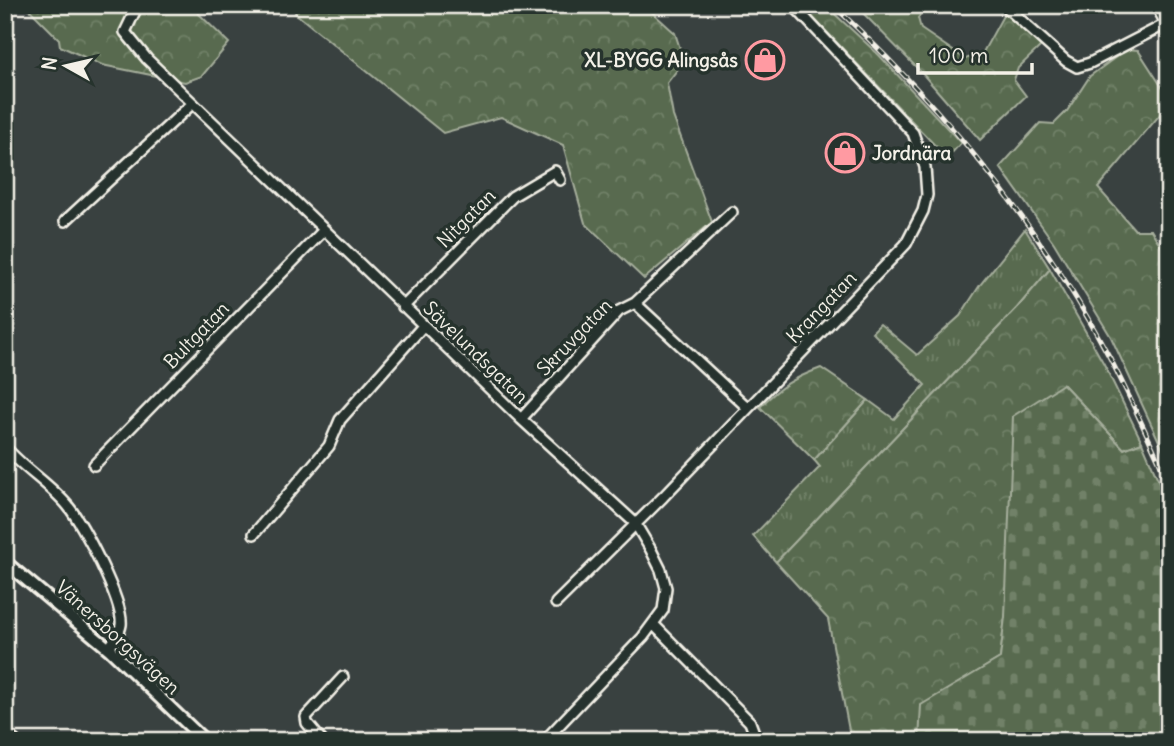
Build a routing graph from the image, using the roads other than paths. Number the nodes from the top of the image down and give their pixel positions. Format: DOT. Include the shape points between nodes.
graph roads {
  1 [pos="138,5"];
  2 [pos="793,5"];
  3 [pos="1004,5"];
  4 [pos="1156,5"];
  5 [pos="1167,26"];
  6 [pos="193,103"];
  7 [pos="560,180"];
  8 [pos="732,212"];
  9 [pos="65,221"];
  10 [pos="324,230"];
  11 [pos="635,303"];
  12 [pos="403,307"];
  13 [pos="423,326"];
  14 [pos="748,408"];
  15 [pos="521,419"];
  16 [pos="5,447"];
  17 [pos="94,465"];
  18 [pos="635,523"];
  19 [pos="254,534"];
  20 [pos="5,562"];
  21 [pos="556,603"];
  22 [pos="653,624"];
  23 [pos="109,649"];
  24 [pos="344,677"];
  25 [pos="5,732"];
  26 [pos="15,741"];
  27 [pos="205,741"];
  28 [pos="322,741"];
  29 [pos="544,741"];
  30 [pos="757,741"];
  1 -- 6 [label="street, Sävelundsgatan" via="125,32"];
  2 -- 14 [label="street, Krangatan" via="913,133 925,167 927,195 906,244"];
  3 -- 5 [label="street" via="1077,67"];
  4 -- 5 [label="street"];
  6 -- 9 [label="street"];
  6 -- 10 [label="street, Sävelundsgatan"];
  7 -- 12 [label="street, Nitgatan" via="555,171 513,196"];
  8 -- 11 [label="street"];
  10 -- 12 [label="street, Sävelundsgatan"];
  10 -- 17 [label="street, Bultgatan"];
  11 -- 14 [label="street, Skruvgatan"];
  11 -- 15 [label="street, Skruvgatan" via="619,311"];
  12 -- 13 [label="street, Sävelundsgatan"];
  13 -- 15 [label="street, Sävelundsgatan"];
  13 -- 19 [label="street" via="340,420 329,446"];
  14 -- 18 [label="street, Krangatan"];
  15 -- 18 [label="street, Sävelundsgatan"];
  16 -- 23 [label="street" via="58,495 85,531 119,609 121,626"];
  18 -- 21 [label="street, Krangatan"];
  18 -- 22 [label="street, Sävelundsgatan" via="666,588 663,610"];
  20 -- 23 [label="main road, Vänersborgsvägen"];
  22 -- 29 [label="street, Sävelundsgatan"];
  22 -- 30 [label="street" via="750,722"];
  23 -- 27 [label="main road, Vänersborgsvägen"];
  24 -- 28 [label="street" via="306,717"];
  25 -- 26 [label="street"];
}
